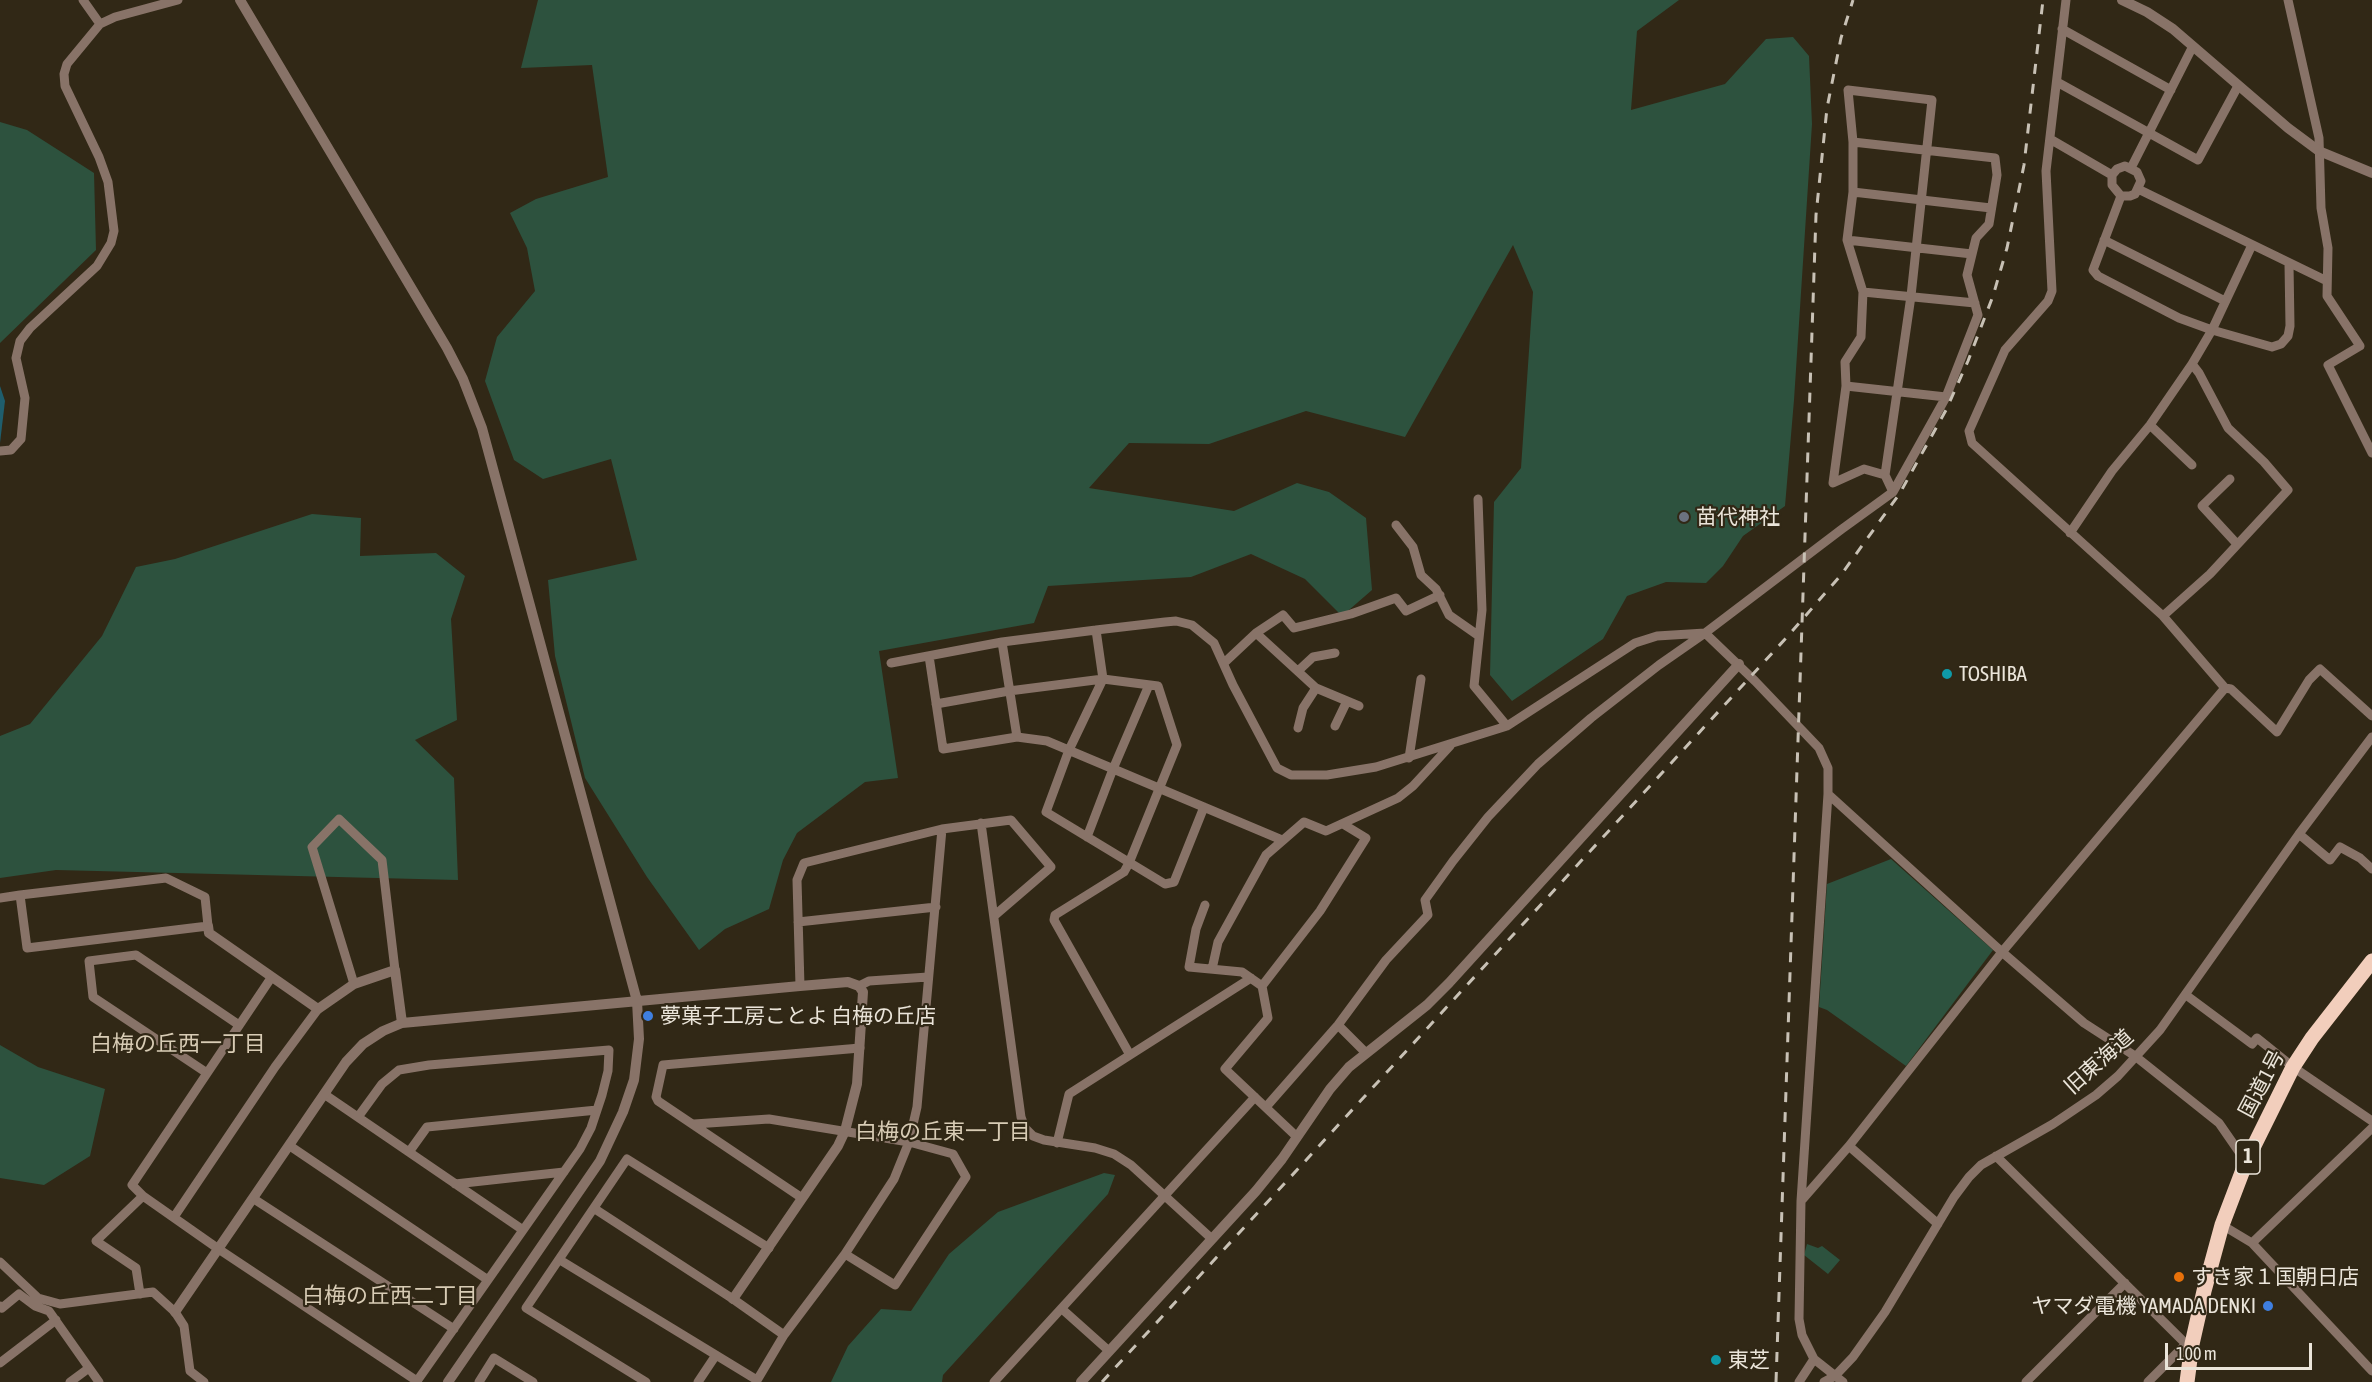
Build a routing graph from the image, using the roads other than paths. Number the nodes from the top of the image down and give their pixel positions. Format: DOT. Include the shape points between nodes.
graph roads {
  1 [pos="83,0"];
  2 [pos="178,0"];
  3 [pos="240,0"];
  4 [pos="2066,0"];
  5 [pos="2122,0"];
  6 [pos="2288,0"];
  7 [pos="100,24"];
  8 [pos="2062,29"];
  9 [pos="2192,48"];
  10 [pos="2057,82"];
  11 [pos="2238,86"];
  12 [pos="2171,90"];
  13 [pos="2148,135"];
  14 [pos="2050,139"];
  15 [pos="1854,142"];
  16 [pos="1926,150"];
  17 [pos="2319,151"];
  18 [pos="2131,168"];
  19 [pos="2372,174"];
  20 [pos="2112,175"];
  21 [pos="2138,189"];
  22 [pos="1854,192"];
  23 [pos="2121,196"];
  24 [pos="1921,200"];
  25 [pos="1991,208"];
  26 [pos="1847,240"];
  27 [pos="2104,240"];
  28 [pos="2252,245"];
  29 [pos="1916,248"];
  30 [pos="1972,254"];
  31 [pos="2289,264"];
  32 [pos="2327,281"];
  33 [pos="1863,292"];
  34 [pos="1911,296"];
  35 [pos="2225,302"];
  36 [pos="1975,303"];
  37 [pos="2212,330"];
  38 [pos="2192,364"];
  39 [pos="1846,386"];
  40 [pos="1898,393"];
  41 [pos="1946,397"];
  42 [pos="2150,425"];
  43 [pos="0,452"];
  44 [pos="2372,453"];
  45 [pos="2192,465"];
  46 [pos="1885,476"];
  47 [pos="2230,479"];
  48 [pos="1893,492"];
  49 [pos="1478,499"];
  50 [pos="1396,525"];
  51 [pos="2070,533"];
  52 [pos="2237,544"];
  53 [pos="1440,596"];
  54 [pos="2163,616"];
  55 [pos="1096,630"];
  56 [pos="1256,633"];
  57 [pos="1705,633"];
  58 [pos="1479,636"];
  59 [pos="1002,642"];
  60 [pos="1335,653"];
  61 [pos="929,656"];
  62 [pos="891,663"];
  63 [pos="1224,663"];
  64 [pos="1738,664"];
  65 [pos="1298,671"];
  66 [pos="1103,679"];
  67 [pos="1421,679"];
  68 [pos="1149,685"];
  69 [pos="1316,688"];
  70 [pos="2225,688"];
  71 [pos="1009,691"];
  72 [pos="1347,701"];
  73 [pos="936,704"];
  74 [pos="1359,706"];
  75 [pos="2372,716"];
  76 [pos="1335,726"];
  77 [pos="1507,726"];
  78 [pos="1298,728"];
  79 [pos="1017,737"];
  80 [pos="2372,737"];
  81 [pos="1452,745"];
  82 [pos="954,748"];
  83 [pos="1069,750"];
  84 [pos="937,756"];
  85 [pos="1409,758"];
  86 [pos="1113,769"];
  87 [pos="1159,789"];
  88 [pos="1828,794"];
  89 [pos="1204,807"];
  90 [pos="981,823"];
  91 [pos="1343,824"];
  92 [pos="942,829"];
  93 [pos="2299,834"];
  94 [pos="1087,837"];
  95 [pos="1282,840"];
  96 [pos="1128,863"];
  97 [pos="2372,869"];
  98 [pos="20,895"];
  99 [pos="0,898"];
  100 [pos="1205,905"];
  101 [pos="936,907"];
  102 [pos="994,916"];
  103 [pos="798,922"];
  104 [pos="208,927"];
  105 [pos="2002,952"];
  106 [pos="2372,961"];
  107 [pos="1212,969"];
  108 [pos="395,970"];
  109 [pos="928,977"];
  110 [pos="271,978"];
  111 [pos="1251,978"];
  112 [pos="354,984"];
  113 [pos="800,986"];
  114 [pos="859,986"];
  115 [pos="1262,986"];
  116 [pos="2186,995"];
  117 [pos="637,1001"];
  118 [pos="318,1009"];
  119 [pos="402,1023"];
  120 [pos="239,1025"];
  121 [pos="1338,1025"];
  122 [pos="860,1048"];
  123 [pos="1366,1053"];
  124 [pos="1130,1056"];
  125 [pos="2135,1056"];
  126 [pos="2293,1067"];
  127 [pos="207,1073"];
  128 [pos="324,1094"];
  129 [pos="1255,1096"];
  130 [pos="1266,1107"];
  131 [pos="597,1110"];
  132 [pos="358,1118"];
  133 [pos="2372,1121"];
  134 [pos="694,1124"];
  135 [pos="2372,1128"];
  136 [pos="845,1131"];
  137 [pos="1296,1136"];
  138 [pos="909,1142"];
  139 [pos="1057,1143"];
  140 [pos="290,1146"];
  141 [pos="1849,1146"];
  142 [pos="410,1152"];
  143 [pos="1996,1156"];
  144 [pos="2246,1162"];
  145 [pos="564,1172"];
  146 [pos="455,1184"];
  147 [pos="1165,1195"];
  148 [pos="142,1196"];
  149 [pos="801,1198"];
  150 [pos="254,1199"];
  151 [pos="1800,1201"];
  152 [pos="595,1209"];
  153 [pos="174,1217"];
  154 [pos="1938,1224"];
  155 [pos="2222,1225"];
  156 [pos="523,1230"];
  157 [pos="1212,1239"];
  158 [pos="2252,1243"];
  159 [pos="769,1248"];
  160 [pos="220,1250"];
  161 [pos="845,1254"];
  162 [pos="560,1260"];
  163 [pos="0,1262"];
  164 [pos="488,1280"];
  165 [pos="2125,1283"];
  166 [pos="140,1294"];
  167 [pos="733,1299"];
  168 [pos="0,1306"];
  169 [pos="1062,1309"];
  170 [pos="176,1312"];
  171 [pos="56,1320"];
  172 [pos="454,1329"];
  173 [pos="784,1335"];
  174 [pos="2189,1344"];
  175 [pos="1109,1351"];
  176 [pos="716,1355"];
  177 [pos="1814,1359"];
  178 [pos="0,1363"];
  179 [pos="89,1368"];
  180 [pos="2372,1371"];
  181 [pos="1839,1379"];
  182 [pos="757,1381"];
  183 [pos="70,1382"];
  184 [pos="99,1382"];
  185 [pos="204,1382"];
  186 [pos="448,1382"];
  187 [pos="479,1382"];
  188 [pos="533,1382"];
  189 [pos="646,1382"];
  190 [pos="698,1382"];
  191 [pos="994,1382"];
  192 [pos="1081,1382"];
  193 [pos="1799,1382"];
  194 [pos="1824,1382"];
  195 [pos="2026,1382"];
  196 [pos="2148,1382"];
  197 [pos="2187,1382"];
  1 -- 7 [label="street"];
  2 -- 7 [label="street"];
  3 -- 117 [label="street" via="464,379 482,428"];
  4 -- 8 [label="street"];
  5 -- 9 [label="street" via="2173,29"];
  6 -- 17 [label="street"];
  7 -- 43 [label="street" via="67,64 64,74 65,86 108,182 114,231 97,267 20,340 16,358 25,398 21,440 11,450"];
  8 -- 10 [label="street"];
  8 -- 12 [label="street"];
  9 -- 11 [label="street"];
  9 -- 12 [label="street"];
  10 -- 13 [label="street"];
  10 -- 14 [label="street"];
  11 -- 13 [label="street" via="2198,160"];
  11 -- 17 [label="street"];
  12 -- 13 [label="street"];
  13 -- 18 [label="street"];
  14 -- 20 [label="street"];
  14 -- 51 [label="street" via="2046,171 2052,291 2048,301 2005,350 1969,431 1972,443"];
  15 -- 16 [label="street"];
  15 -- 16 [label="street" via="1848,90 1932,100"];
  15 -- 22 [label="street"];
  16 -- 24 [label="street"];
  16 -- 25 [label="street" via="1995,158 1997,175"];
  17 -- 19 [label="street"];
  17 -- 32 [label="street" via="2321,208 2328,248"];
  18 -- 20 [label="street" via="2125,166"];
  18 -- 21 [label="street" via="2141,181"];
  20 -- 23 [label="street" via="2112,185"];
  21 -- 23 [label="street" via="2135,194"];
  21 -- 28 [label="street"];
  22 -- 24 [label="street"];
  22 -- 26 [label="street"];
  23 -- 27 [label="street"];
  24 -- 25 [label="street"];
  24 -- 29 [label="street"];
  25 -- 30 [label="street" via="1989,224 1976,238"];
  26 -- 29 [label="street"];
  26 -- 33 [label="street"];
  27 -- 35 [label="street"];
  27 -- 37 [label="street" via="2093,270 2098,276 2179,318"];
  28 -- 31 [label="street"];
  28 -- 35 [label="street"];
  29 -- 30 [label="street"];
  29 -- 34 [label="street"];
  30 -- 36 [label="street" via="1967,275"];
  31 -- 32 [label="street"];
  31 -- 37 [label="street" via="2290,326 2282,345 2272,347"];
  32 -- 44 [label="street" via="2327,296 2360,346 2328,365"];
  33 -- 34 [label="street"];
  33 -- 39 [label="street" via="1861,337 1845,362"];
  34 -- 36 [label="street"];
  34 -- 40 [label="street"];
  35 -- 37 [label="street"];
  36 -- 41 [label="street" via="1978,315"];
  37 -- 38 [label="street"];
  38 -- 42 [label="street"];
  38 -- 52 [label="street" via="2228,428 2288,490"];
  39 -- 40 [label="street"];
  39 -- 46 [label="street" via="1833,483 1864,469"];
  40 -- 41 [label="street"];
  40 -- 46 [label="street"];
  41 -- 48 [label="street"];
  42 -- 45 [label="street"];
  42 -- 51 [label="street" via="2112,471"];
  46 -- 48 [label="street"];
  47 -- 52 [label="street" via="2202,507"];
  48 -- 57 [label="street"];
  49 -- 58 [label="street" via="1482,610"];
  50 -- 53 [label="street" via="1413,547 1422,575"];
  51 -- 54 [label="street"];
  52 -- 54 [label="street"];
  53 -- 56 [label="street" via="1406,611 1396,598 1294,628 1283,615"];
  53 -- 58 [label="street" via="1449,615"];
  54 -- 70 [label="street"];
  55 -- 59 [label="street"];
  55 -- 63 [label="street" via="1176,621 1192,625 1214,644"];
  55 -- 66 [label="street"];
  56 -- 63 [label="street"];
  56 -- 65 [label="street"];
  57 -- 64 [label="street"];
  57 -- 77 [label="street" via="1657,636 1635,643"];
  57 -- 121 [label="street" via="1591,718 1538,764 1488,817 1425,900 1428,915 1386,960"];
  58 -- 77 [label="street" via="1473,686"];
  59 -- 61 [label="street"];
  59 -- 71 [label="street"];
  60 -- 65 [label="street" via="1313,657"];
  61 -- 62 [label="street"];
  61 -- 73 [label="street"];
  63 -- 85 [label="street" via="1271,761 1284,773 1351,773"];
  64 -- 88 [label="street" via="1819,748 1828,768"];
  64 -- 123 [label="street" via="1449,982 1427,1005"];
  65 -- 69 [label="street"];
  66 -- 68 [label="street"];
  66 -- 71 [label="street"];
  66 -- 83 [label="street"];
  67 -- 85 [label="street"];
  68 -- 86 [label="street"];
  68 -- 87 [label="street" via="1158,687 1177,745"];
  69 -- 72 [label="street"];
  69 -- 78 [label="street" via="1303,708"];
  70 -- 75 [label="street" via="2231,689 2277,732 2319,669"];
  70 -- 105 [label="street"];
  71 -- 73 [label="street"];
  71 -- 79 [label="street"];
  72 -- 74 [label="street"];
  72 -- 76 [label="street"];
  73 -- 82 [label="street" via="943,749"];
  77 -- 81 [label="street"];
  79 -- 82 [label="street"];
  79 -- 83 [label="street" via="1047,741"];
  80 -- 93 [label="street, 旧東海道"];
  81 -- 85 [label="street"];
  81 -- 91 [label="street" via="1406,793"];
  82 -- 84 [label="street" via="951,754"];
  83 -- 86 [label="street"];
  83 -- 94 [label="street" via="1046,812"];
  86 -- 87 [label="street"];
  86 -- 94 [label="street"];
  87 -- 89 [label="street"];
  87 -- 96 [label="street"];
  88 -- 105 [label="street"];
  88 -- 151 [label="street"];
  89 -- 95 [label="street"];
  89 -- 96 [label="street" via="1174,882 1165,884"];
  90 -- 92 [label="street"];
  90 -- 102 [label="street"];
  90 -- 102 [label="street" via="1011,820 1051,867"];
  91 -- 95 [label="street" via="1326,831 1304,822"];
  91 -- 115 [label="street" via="1366,838 1320,911"];
  92 -- 101 [label="street"];
  92 -- 103 [label="street" via="804,862 797,880"];
  93 -- 97 [label="street" via="2330,860 2340,847"];
  93 -- 116 [label="street, 旧東海道"];
  94 -- 96 [label="street"];
  95 -- 107 [label="street" via="1266,855 1218,942"];
  96 -- 124 [label="street" via="1124,872 1055,915 1054,920"];
  98 -- 99 [label="street"];
  98 -- 104 [label="street" via="166,878 205,897"];
  98 -- 104 [label="street" via="27,948"];
  100 -- 107 [label="street" via="1189,967"];
  101 -- 103 [label="street"];
  101 -- 109 [label="street"];
  102 -- 139 [label="street" via="1021,1117 1034,1136"];
  103 -- 113 [label="street"];
  104 -- 110 [label="street" via="209,933"];
  105 -- 125 [label="street" via="2084,1023"];
  105 -- 141 [label="street"];
  106 -- 126 [label="highway, 国道1号 / 1"];
  107 -- 111 [label="street" via="1242,972"];
  108 -- 112 [label="street"];
  108 -- 112 [label="street" via="382,860 339,819 312,847"];
  108 -- 119 [label="street"];
  109 -- 114 [label="street" via="869,981"];
  109 -- 138 [label="street" via="917,1107"];
  110 -- 118 [label="street"];
  110 -- 120 [label="street"];
  111 -- 115 [label="street"];
  111 -- 124 [label="street"];
  112 -- 118 [label="street"];
  113 -- 114 [label="street" via="848,982"];
  113 -- 117 [label="street"];
  114 -- 122 [label="street" via="863,992"];
  115 -- 129 [label="street" via="1268,1018 1225,1069"];
  116 -- 125 [label="street, 旧東海道"];
  116 -- 126 [label="street" via="2252,1044 2257,1038"];
  117 -- 119 [label="street"];
  117 -- 186 [label="street" via="639,1039 634,1080 600,1161"];
  118 -- 153 [label="street"];
  119 -- 128 [label="street" via="363,1044"];
  120 -- 127 [label="street"];
  120 -- 127 [label="street" via="136,955 89,961 93,998"];
  121 -- 123 [label="street"];
  121 -- 130 [label="street"];
  122 -- 134 [label="street" via="663,1065 658,1101"];
  122 -- 136 [label="street" via="857,1084"];
  123 -- 137 [label="street" via="1336,1082"];
  124 -- 139 [label="street" via="1069,1094"];
  125 -- 143 [label="street, 旧東海道" via="2096,1095"];
  125 -- 144 [label="street" via="2219,1123"];
  126 -- 133 [label="street"];
  126 -- 144 [label="highway, 国道1号 / 1"];
  127 -- 148 [label="street" via="132,1185"];
  128 -- 132 [label="street"];
  128 -- 140 [label="street"];
  129 -- 130 [label="street"];
  129 -- 147 [label="street"];
  130 -- 137 [label="street"];
  131 -- 132 [label="street" via="608,1071 609,1050 399,1070 382,1084"];
  131 -- 142 [label="street" via="427,1127"];
  131 -- 145 [label="street" via="586,1138"];
  132 -- 142 [label="street"];
  134 -- 136 [label="street" via="769,1119"];
  134 -- 149 [label="street"];
  135 -- 158 [label="street"];
  136 -- 138 [label="street"];
  136 -- 149 [label="street"];
  137 -- 157 [label="street" via="1256,1191"];
  138 -- 161 [label="street" via="894,1179"];
  138 -- 161 [label="street" via="953,1154 966,1177 895,1285"];
  139 -- 147 [label="street" via="1114,1154"];
  140 -- 150 [label="street"];
  140 -- 164 [label="street"];
  141 -- 151 [label="street"];
  141 -- 154 [label="street"];
  142 -- 146 [label="street"];
  143 -- 154 [label="street, 旧東海道" via="1969,1177"];
  143 -- 165 [label="street"];
  144 -- 155 [label="highway, 国道1号 / 1"];
  145 -- 146 [label="street"];
  145 -- 156 [label="street"];
  146 -- 156 [label="street"];
  147 -- 157 [label="street"];
  147 -- 169 [label="street"];
  148 -- 153 [label="street"];
  148 -- 166 [label="street" via="96,1241 136,1268"];
  149 -- 159 [label="street"];
  150 -- 160 [label="street"];
  150 -- 172 [label="street"];
  151 -- 177 [label="street" via="1799,1319"];
  152 -- 159 [label="street" via="627,1160"];
  152 -- 162 [label="street"];
  152 -- 167 [label="street"];
  153 -- 160 [label="street"];
  154 -- 181 [label="street, 旧東海道" via="1886,1312"];
  155 -- 158 [label="street"];
  155 -- 174 [label="highway, 国道1号 / 1"];
  156 -- 164 [label="street"];
  157 -- 175 [label="street"];
  158 -- 180 [label="street"];
  159 -- 167 [label="street"];
  160 -- 170 [label="street"];
  160 -- 172 [label="street" via="417,1381"];
  161 -- 173 [label="street"];
  162 -- 176 [label="street"];
  162 -- 189 [label="street" via="526,1308"];
  163 -- 166 [label="street" via="39,1298 60,1304"];
  164 -- 172 [label="street"];
  165 -- 174 [label="street"];
  165 -- 195 [label="street"];
  166 -- 170 [label="street" via="153,1292"];
  167 -- 173 [label="street"];
  168 -- 171 [label="street" via="19,1293 49,1311"];
  169 -- 175 [label="street"];
  169 -- 191 [label="street"];
  170 -- 185 [label="street" via="184,1326 190,1371"];
  171 -- 178 [label="street"];
  171 -- 179 [label="street"];
  173 -- 182 [label="street"];
  174 -- 196 [label="street"];
  174 -- 197 [label="highway, 国道1号 / 1"];
  175 -- 192 [label="street"];
  176 -- 182 [label="street"];
  176 -- 190 [label="street"];
  177 -- 181 [label="street"];
  177 -- 193 [label="street"];
  179 -- 183 [label="street"];
  179 -- 184 [label="street"];
  181 -- 194 [label="street, 旧東海道"];
  187 -- 188 [label="street" via="494,1358"];
}
